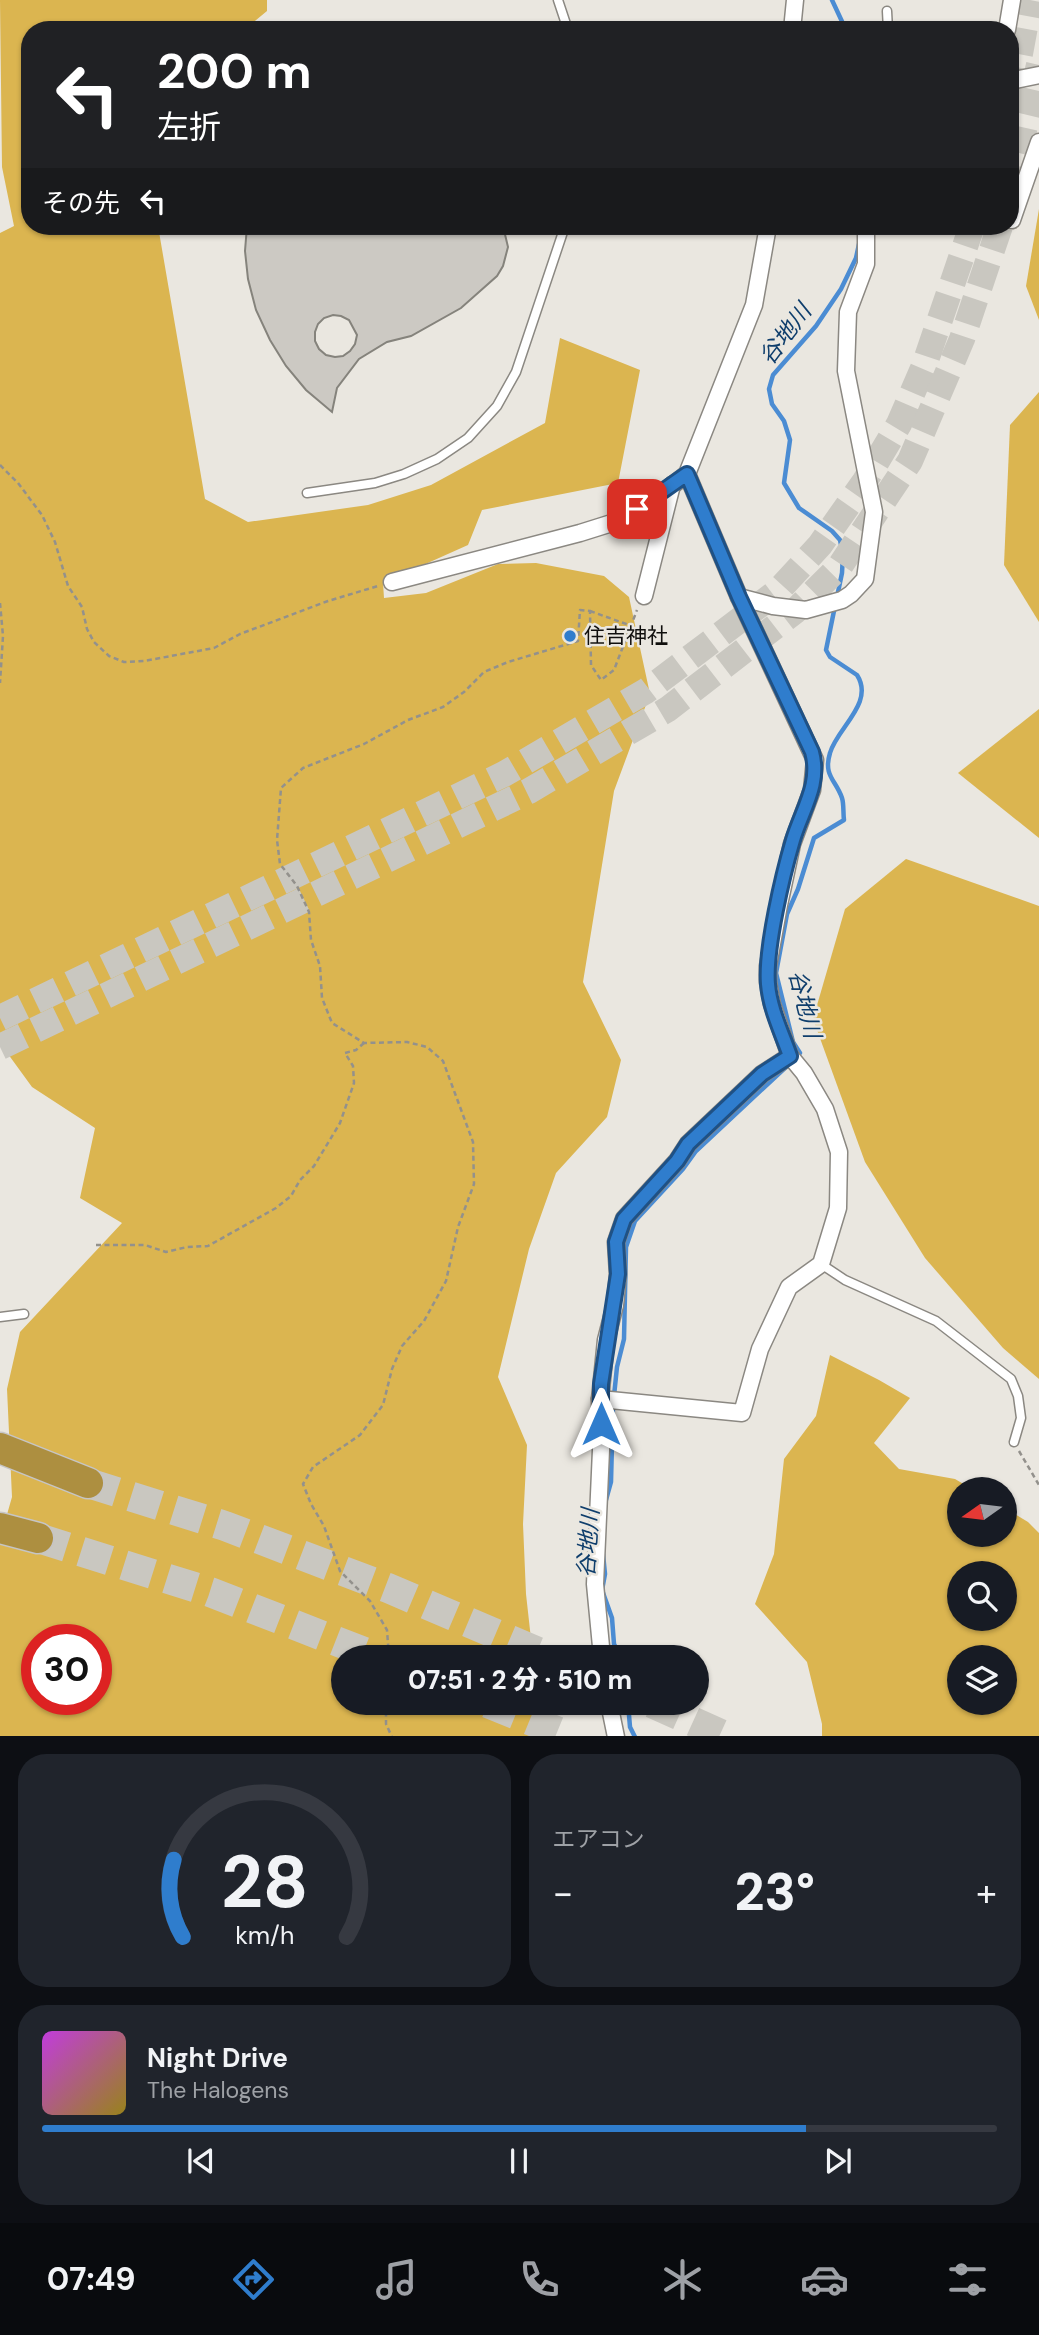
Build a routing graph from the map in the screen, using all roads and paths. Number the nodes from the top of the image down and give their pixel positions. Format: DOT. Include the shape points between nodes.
graph roads {
  1 [pos="558,0"];
  2 [pos="795,0"];
  3 [pos="1012,0"];
  4 [pos="887,11"];
  5 [pos="565,21"];
  6 [pos="793,21"];
  7 [pos="888,21"];
  8 [pos="1008,21"];
  9 [pos="1039,75"];
  10 [pos="1019,79"];
  11 [pos="1039,142"];
  12 [pos="1019,200"];
  13 [pos="562,235"];
  14 [pos="766,235"];
  15 [pos="866,235"];
  16 [pos="0,465"];
  17 [pos="687,474"];
  18 [pos="672,485"];
  19 [pos="307,493"];
  20 [pos="392,582"];
  21 [pos="644,596"];
  22 [pos="739,597"];
  23 [pos="0,603"];
  24 [pos="590,611"];
  25 [pos="630,625"];
  26 [pos="0,683"];
  27 [pos="365,1043"];
  28 [pos="790,1056"];
  29 [pos="96,1245"];
  30 [pos="821,1264"];
  31 [pos="24,1314"];
  32 [pos="0,1317"];
  33 [pos="600,1399"];
  34 [pos="1014,1441"];
  35 [pos="0,1448"];
  36 [pos="0,1460"];
  37 [pos="1039,1485"];
  38 [pos="0,1528"];
  39 [pos="38,1538"];
  40 [pos="388,1645"];
  41 [pos="601,1645"];
  42 [pos="386,1715"];
  43 [pos="611,1715"];
  44 [pos="392,1736"];
  45 [pos="616,1736"];
  1 -- 5 [label="lane"];
  2 -- 6 [label="street"];
  3 -- 8 [label="street"];
  4 -- 7 [label="lane"];
  9 -- 10 [label="street"];
  11 -- 12 [label="street"];
  13 -- 19 [label="lane" via="516,372 497,406 468,439 437,459 375,484"];
  14 -- 17 [label="street" via="754,305"];
  15 -- 22 [label="street" via="866,264 848,312 846,371 874,512 865,579 851,594 800,610"];
  16 -- 20 [label="path" via="42,516 94,642 124,662 214,648 317,605"];
  17 -- 18 [label="street"];
  17 -- 22 [label="street"];
  18 -- 20 [label="street" via="615,522"];
  18 -- 21 [label="street"];
  21 -- 25 [label="path"];
  22 -- 28 [label="street" via="815,760 812,790 792,844 768,966 772,1004"];
  23 -- 26 [label="path"];
  24 -- 25 [label="path"];
  24 -- 25 [label="path" via="591,665 601,680 614,670"];
  24 -- 27 [label="path" via="580,610 578,641 484,672 443,708 303,768 281,788 280,864 309,912 322,998 332,1023"];
  27 -- 29 [label="path" via="345,1053 353,1066 354,1083 340,1123 314,1166 276,1209 208,1246 166,1252 145,1245"];
  27 -- 40 [label="path" via="407,1042 426,1047 443,1061 473,1156 474,1184 457,1227 446,1281 424,1321 402,1346 383,1405 360,1435 313,1467 303,1483 340,1571 370,1601 387,1630"];
  28 -- 30 [label="street" via="825,1109 839,1152 838,1208"];
  28 -- 33 [label="street" via="762,1074 688,1144 624,1219 616,1242 615,1305"];
  30 -- 33 [label="street" via="789,1287 760,1349 742,1413"];
  30 -- 34 [label="lane" via="845,1280 936,1321 1011,1379 1021,1418"];
  31 -- 32 [label="lane"];
  33 -- 41 [label="street" via="595,1584"];
  34 -- 37 [label="path"];
  35 -- 36 [label="highway" via="88,1483"];
  38 -- 39 [label="highway"];
  42 -- 44 [label="path"];
  43 -- 45 [label="street"];
}
